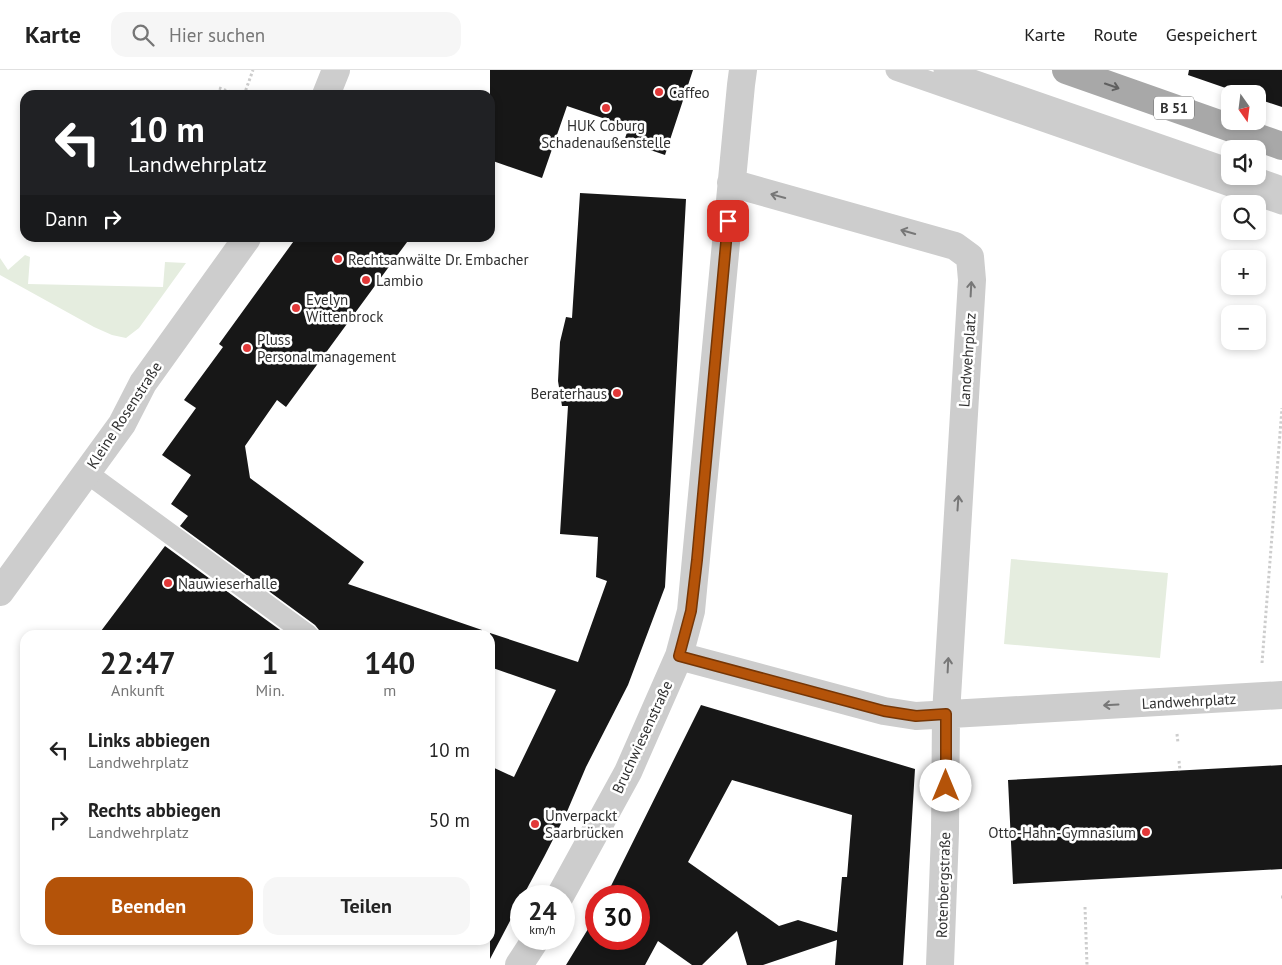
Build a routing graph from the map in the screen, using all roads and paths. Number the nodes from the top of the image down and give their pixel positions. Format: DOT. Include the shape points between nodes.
graph roads {
  1 [pos="253,70"];
  2 [pos="336,70"];
  3 [pos="743,70"];
  4 [pos="896,70"];
  5 [pos="944,70"];
  6 [pos="1066,70"];
  7 [pos="219,88"];
  8 [pos="226,90"];
  9 [pos="244,90"];
  10 [pos="328,90"];
  11 [pos="1282,146"];
  12 [pos="1221,166"];
  13 [pos="1266,181"];
  14 [pos="731,183"];
  15 [pos="1282,187"];
  16 [pos="1282,204"];
  17 [pos="244,242"];
  18 [pos="1282,408"];
  19 [pos="87,473"];
  20 [pos="0,592"];
  21 [pos="301,630"];
  22 [pos="679,656"];
  23 [pos="1272,695"];
  24 [pos="946,714"];
  25 [pos="1179,761"];
  26 [pos="1180,771"];
  27 [pos="566,885"];
  28 [pos="1085,907"];
  29 [pos="529,950"];
  30 [pos="519,965"];
  31 [pos="940,965"];
  32 [pos="1086,965"];
  1 -- 9 [label="path"];
  2 -- 10 [label="street"];
  3 -- 14 [label="street"];
  4 -- 16 [label="lane"];
  5 -- 12 [label="lane"];
  6 -- 11 [label="main road, B 51, one-way"];
  7 -- 8 [label="path"];
  13 -- 15 [label="lane"];
  14 -- 22 [label="street" via="697,560 691,611"];
  24 -- 14 [label="street, Landwehrplatz, one-way" via="972,280 970,257 955,246"];
  17 -- 19 [label="street, Kleine Rosenstraße" via="143,383 122,424"];
  18 -- 23 [label="path"];
  19 -- 20 [label="street, Kleine Rosenstraße"];
  19 -- 21 [label="lane"];
  22 -- 24 [label="street, Landwehrplatz" via="884,711 916,716"];
  22 -- 27 [label="street, Bruchwiesenstraße" via="628,772"];
  23 -- 24 [label="street, Landwehrplatz, one-way"];
  24 -- 31 [label="street, Rotenbergstraße"];
  25 -- 26 [label="path"];
  28 -- 32 [label="path"];
  29 -- 30 [label="street"];
}
